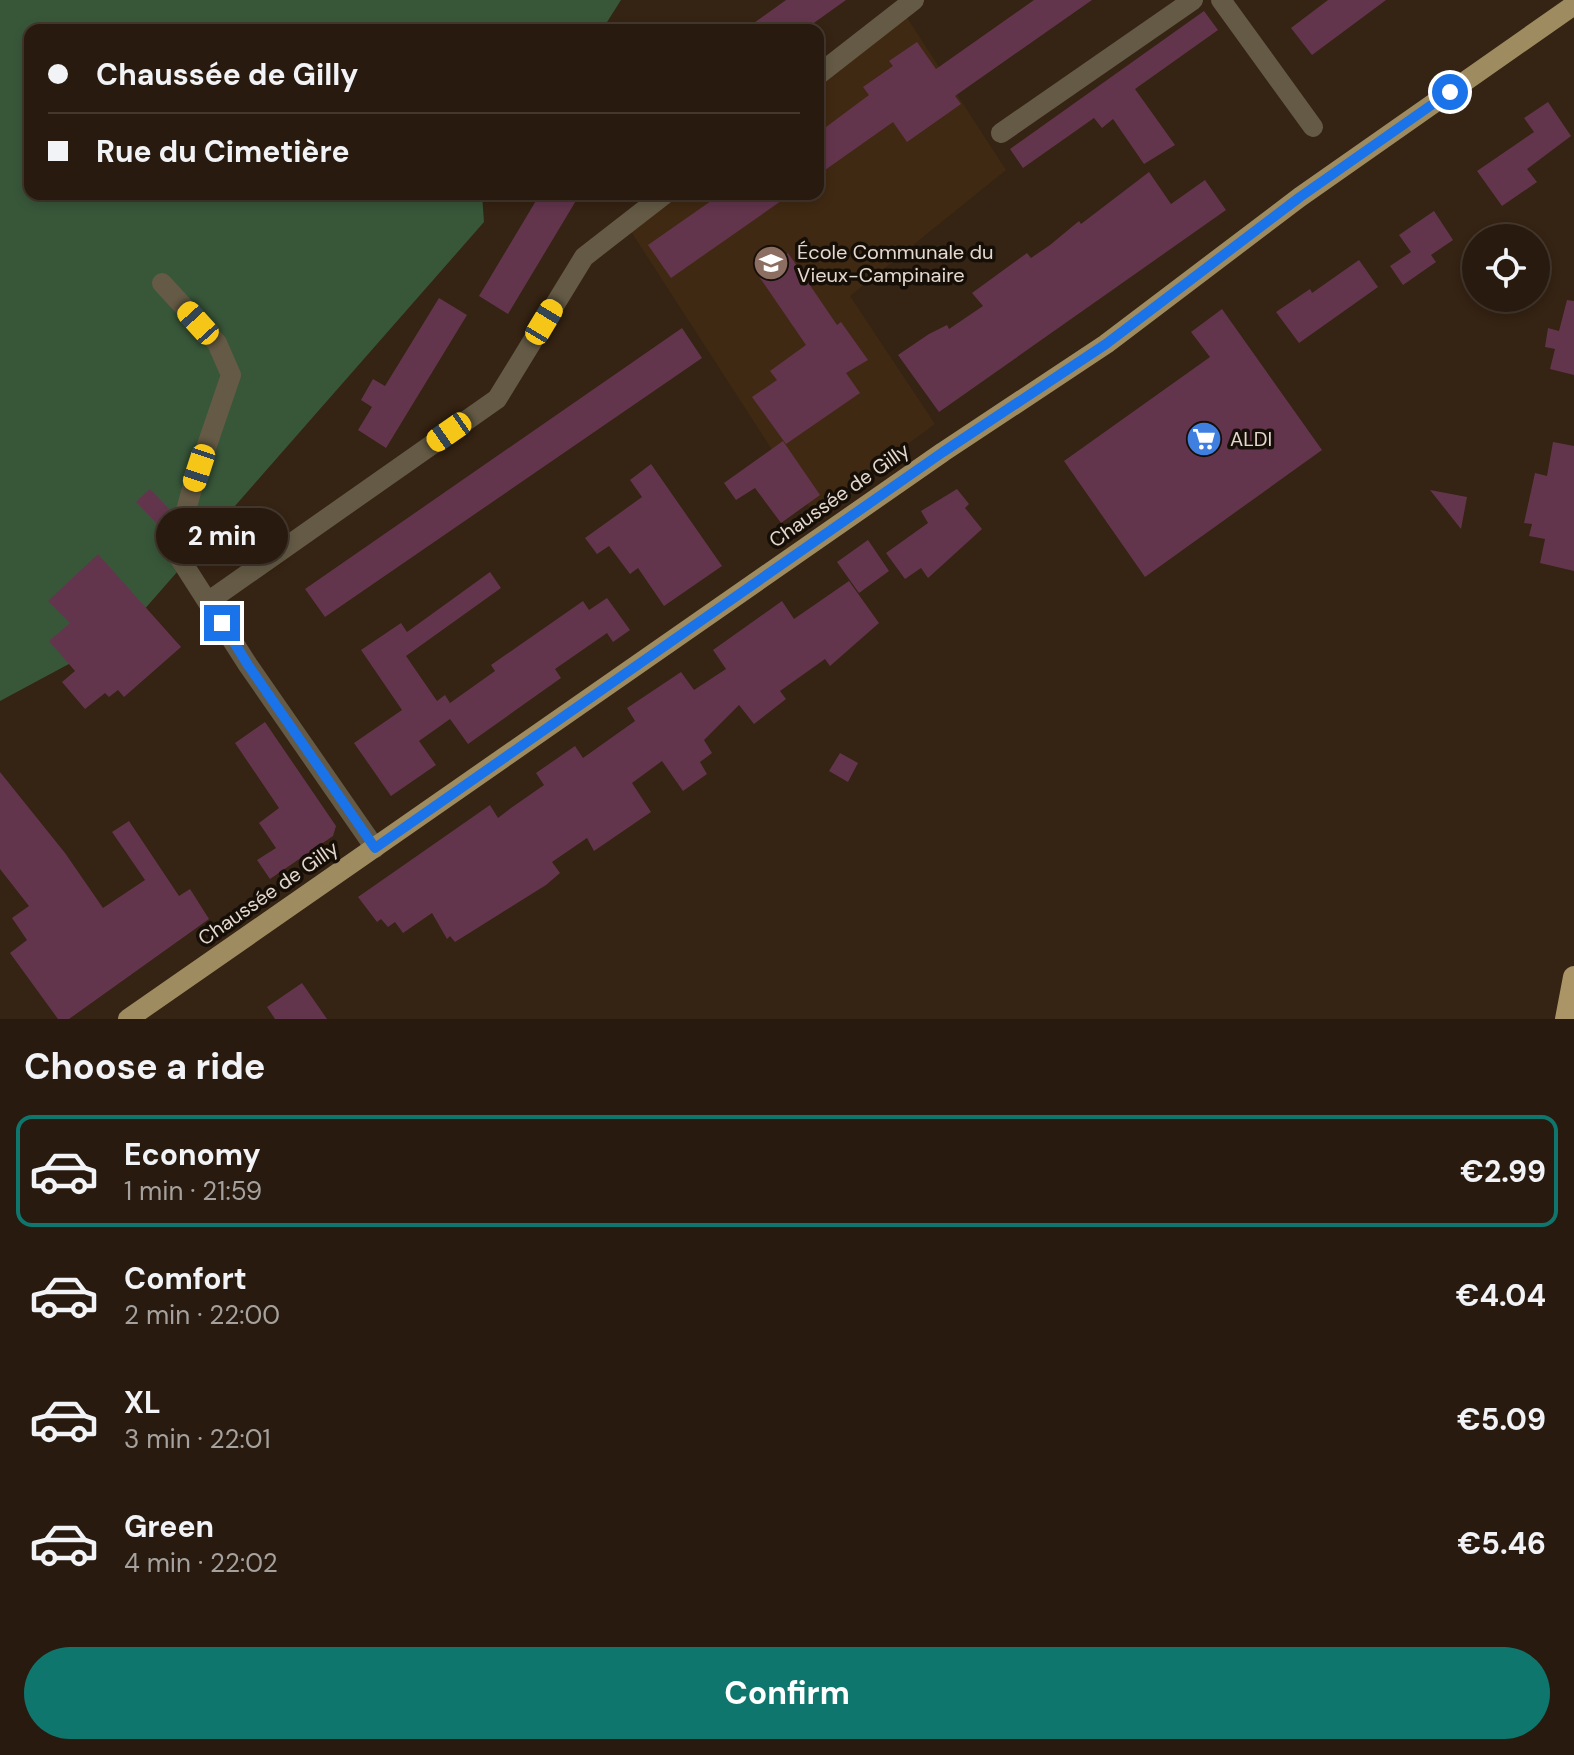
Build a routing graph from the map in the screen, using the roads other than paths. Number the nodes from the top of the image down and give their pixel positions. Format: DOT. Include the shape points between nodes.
graph roads {
  1 [pos="914,0"];
  2 [pos="1193,0"];
  3 [pos="1228,2"];
  4 [pos="1574,5"];
  5 [pos="824,70"];
  6 [pos="1313,127"];
  7 [pos="1001,133"];
  8 [pos="657,200"];
  9 [pos="162,283"];
  10 [pos="209,601"];
  11 [pos="375,848"];
  12 [pos="1574,977"];
  13 [pos="128,1019"];
  14 [pos="1566,1019"];
  1 -- 5 [label="street"];
  2 -- 7 [label="street"];
  3 -- 6 [label="street"];
  4 -- 11 [label="main road, Chaussée de Gilly" via="1300,197 1106,344"];
  8 -- 10 [label="street" via="584,257 497,399"];
  9 -- 10 [label="street" via="217,343 231,375 175,551"];
  10 -- 11 [label="street"];
  11 -- 13 [label="main road, Chaussée de Gilly"];
  12 -- 14 [label="highway"];
}
